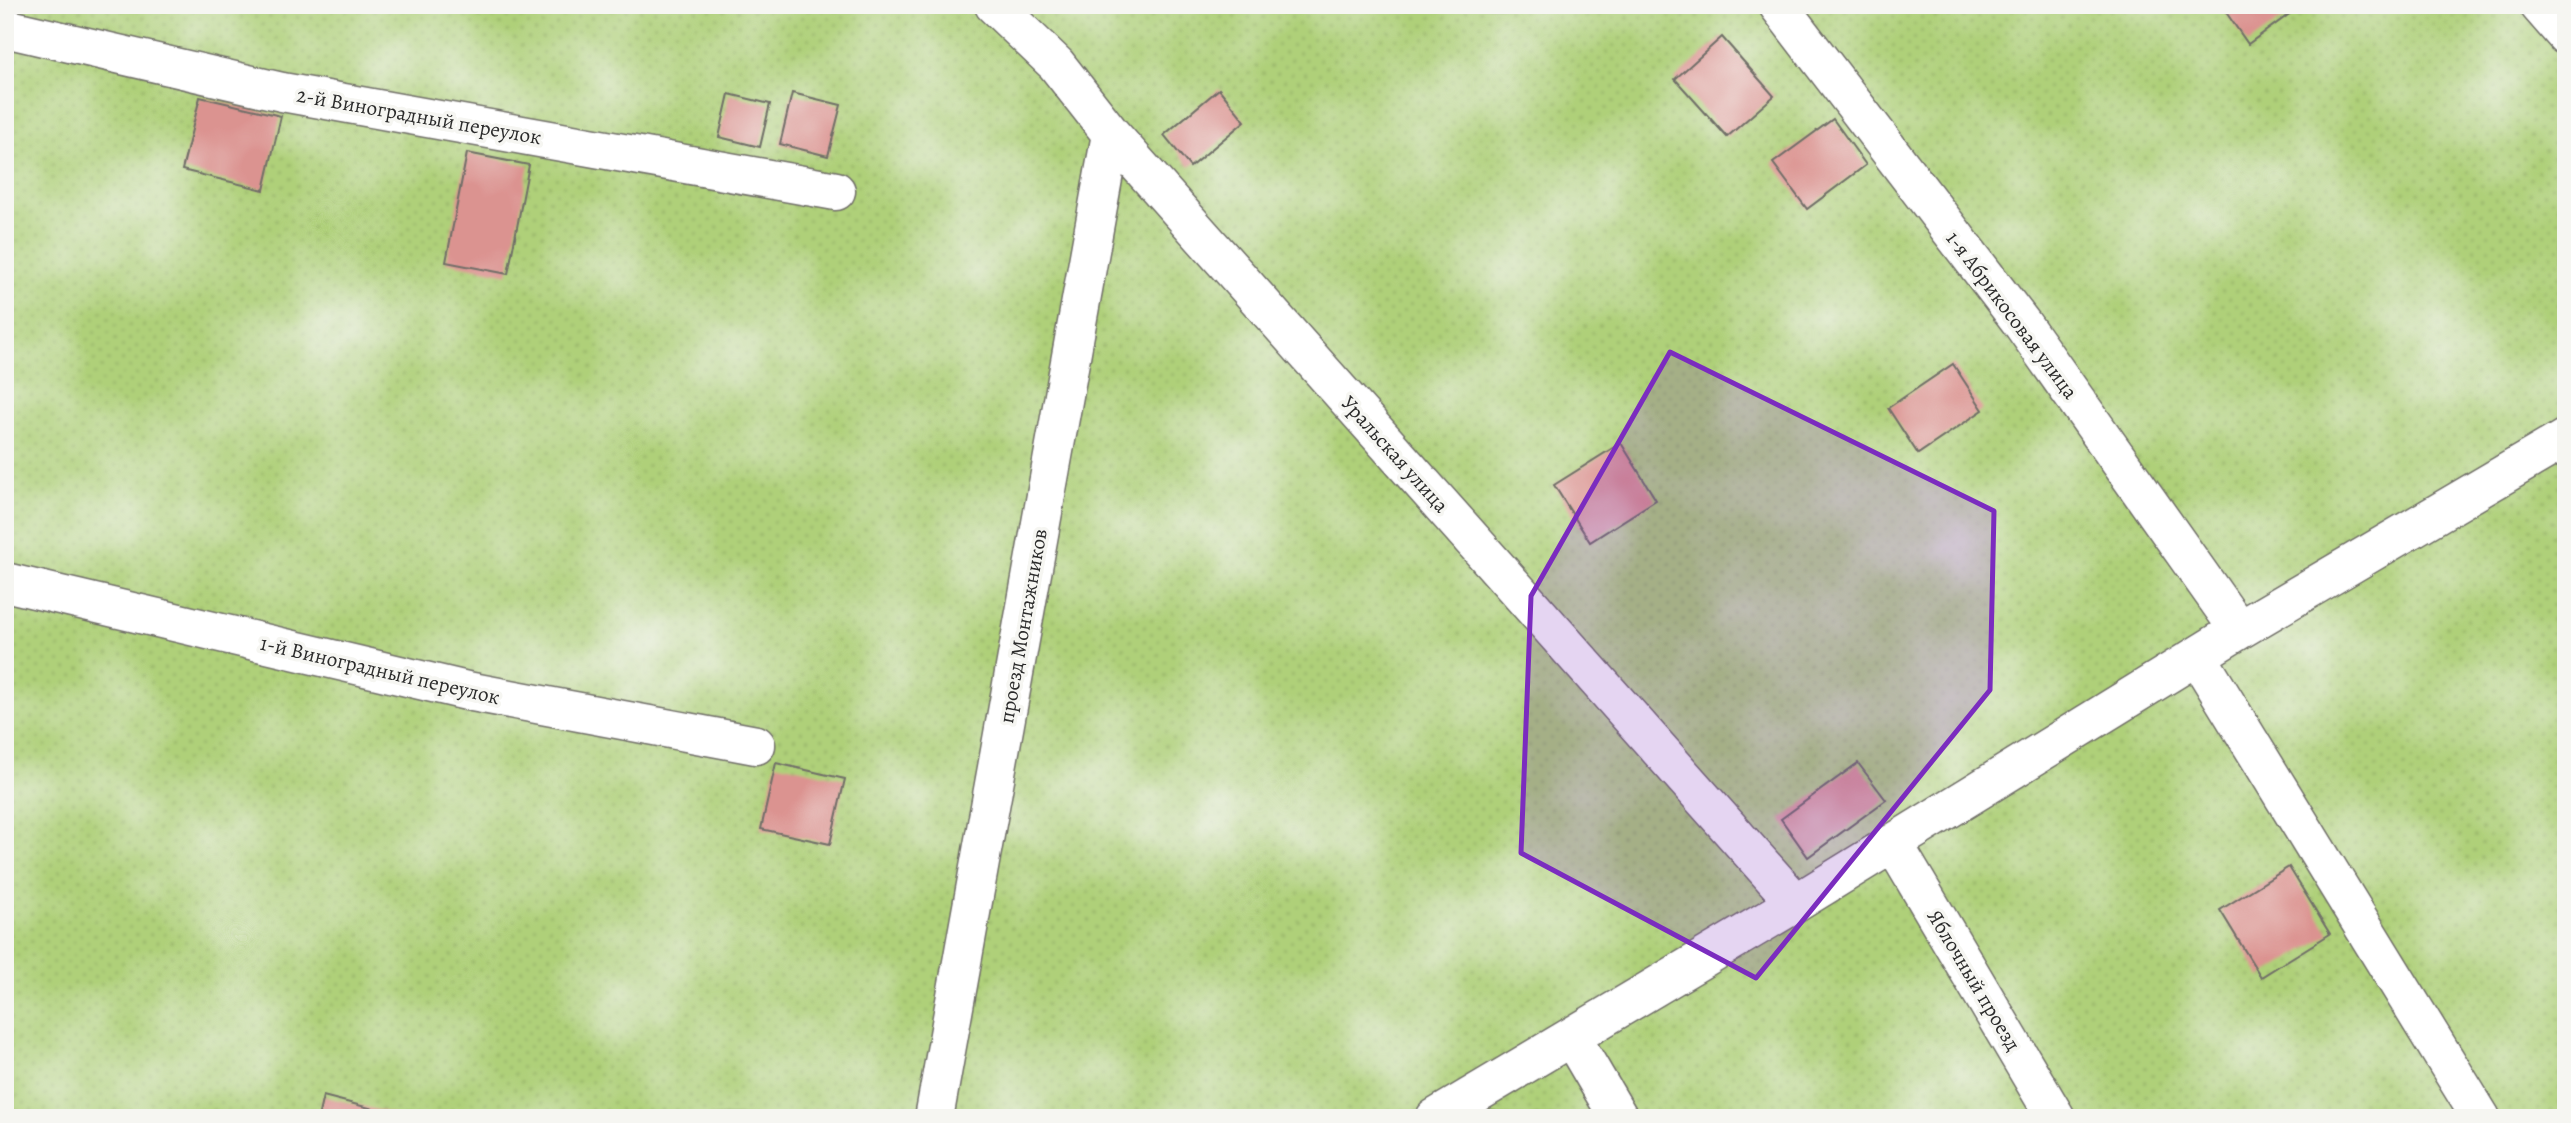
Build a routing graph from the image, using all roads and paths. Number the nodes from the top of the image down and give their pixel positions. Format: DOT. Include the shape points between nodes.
graph roads {
  1 [pos="994,5"];
  2 [pos="1778,5"];
  3 [pos="2539,5"];
  4 [pos="5,28"];
  5 [pos="2566,36"];
  6 [pos="1111,134"];
  7 [pos="836,191"];
  8 [pos="2566,438"];
  9 [pos="5,582"];
  10 [pos="2239,630"];
  11 [pos="2197,656"];
  12 [pos="756,745"];
  13 [pos="1893,843"];
  14 [pos="1796,903"];
  15 [pos="1572,1038"];
  16 [pos="934,1118"];
  17 [pos="1436,1118"];
  18 [pos="1619,1118"];
  19 [pos="2056,1118"];
  20 [pos="2481,1118"];
  1 -- 6 [label="street, Уральская улица" via="1056,64"];
  2 -- 10 [label="street, 1-я Абрикосовая улица" via="2023,325"];
  3 -- 5 [label="street"];
  4 -- 7 [label="street, 2-й Виноградный переулок" via="282,92"];
  6 -- 14 [label="street, Уральская улица"];
  6 -- 16 [label="street, проезд Монтажников"];
  8 -- 10 [label="street"];
  9 -- 12 [label="street, 1-й Виноградный переулок" via="467,691"];
  10 -- 11 [label="street"];
  11 -- 13 [label="street"];
  11 -- 20 [label="street"];
  13 -- 14 [label="street"];
  13 -- 19 [label="street, Яблочный проезд"];
  14 -- 15 [label="street"];
  15 -- 17 [label="street"];
  15 -- 18 [label="street"];
}
